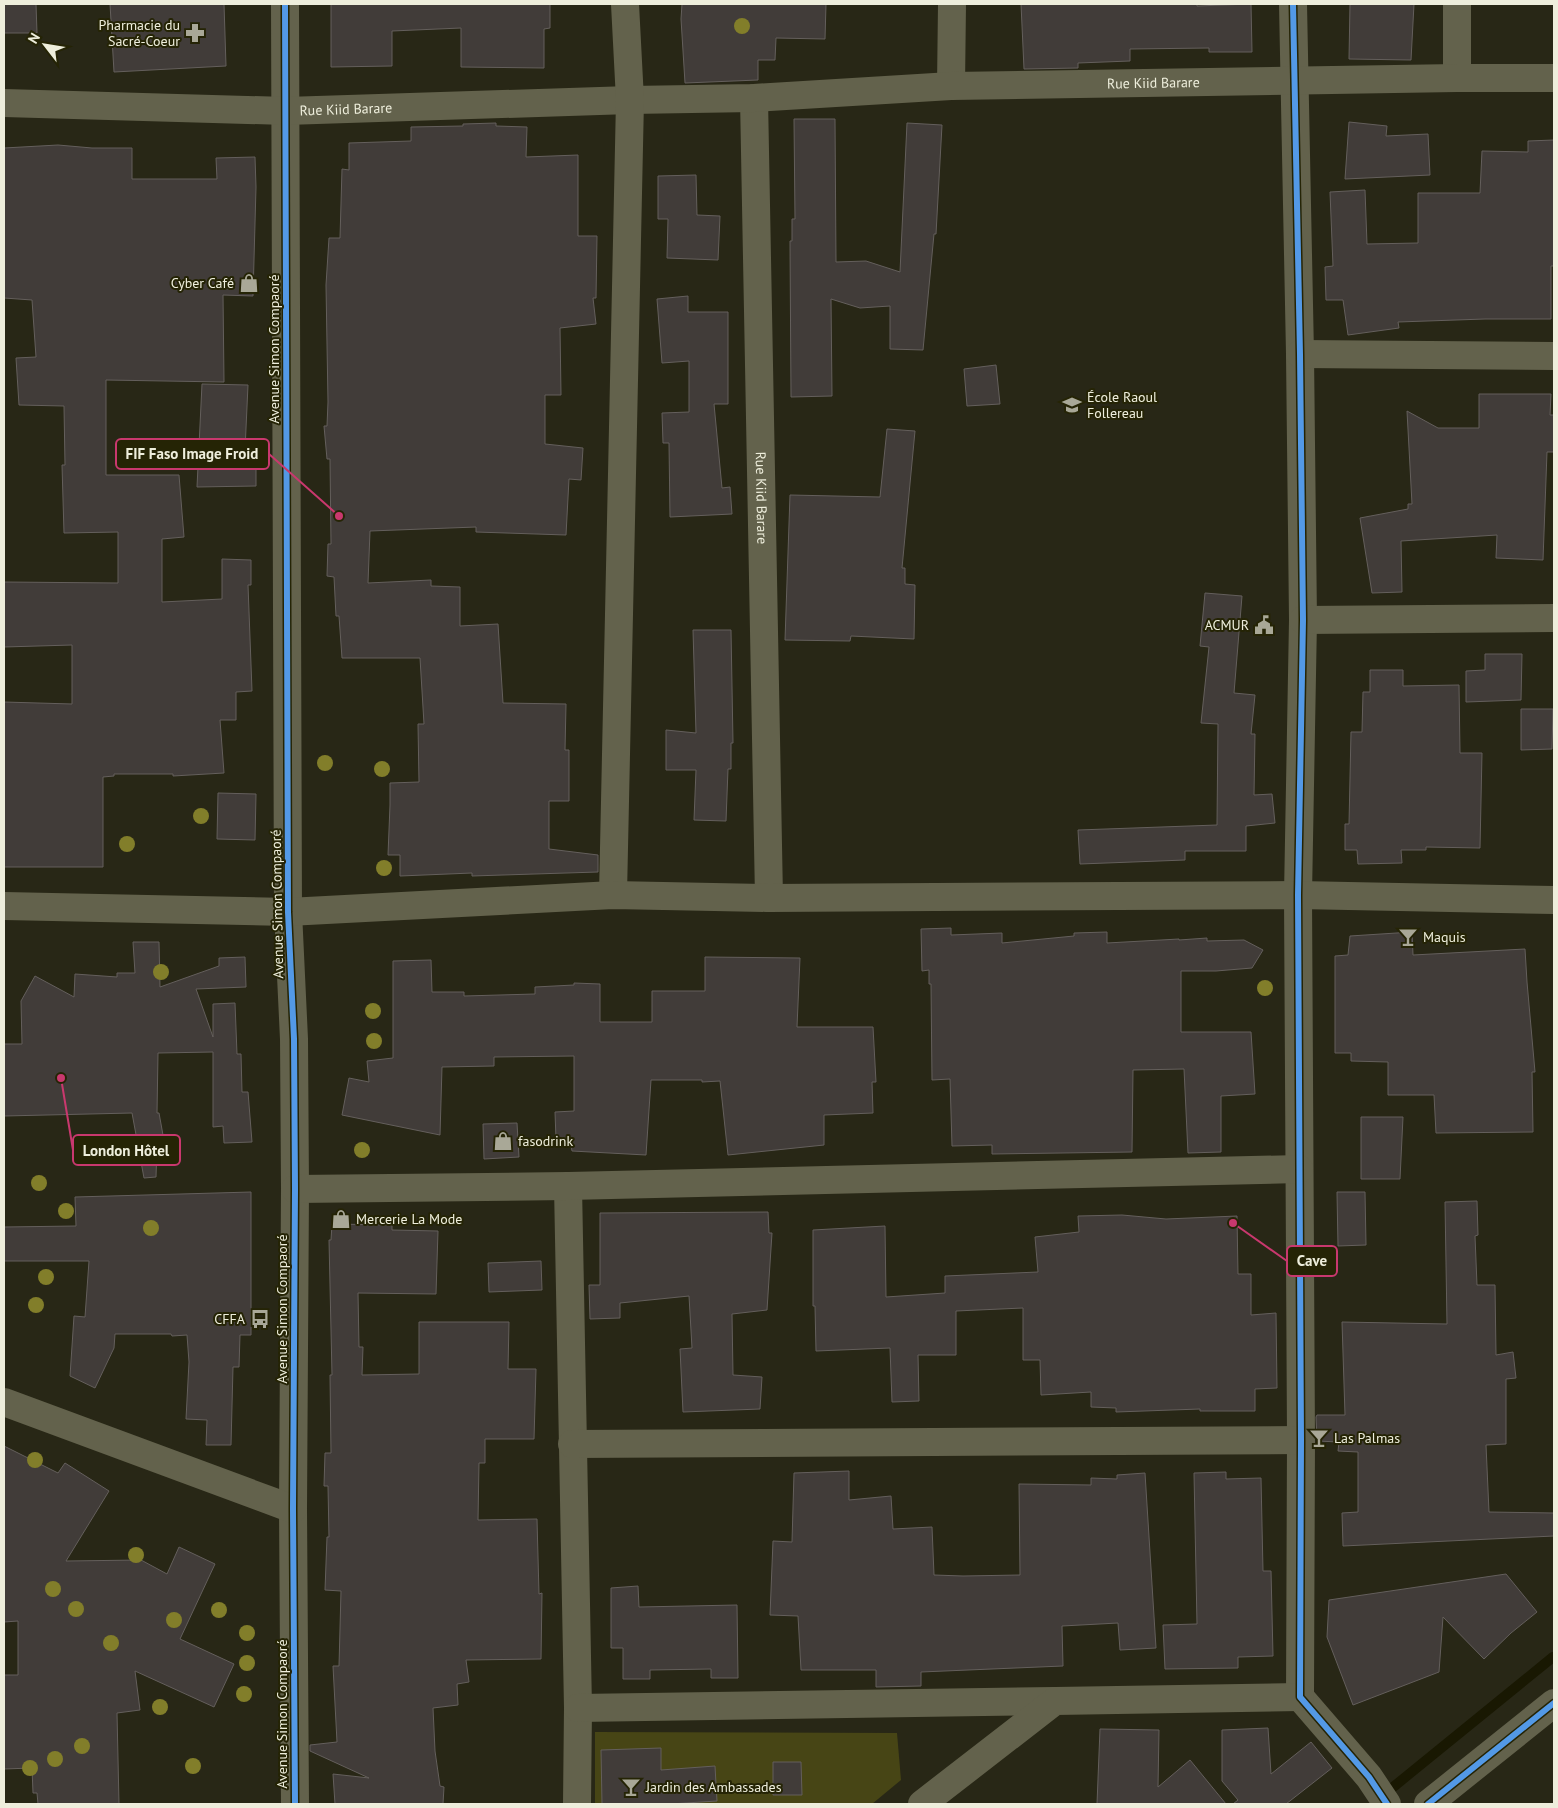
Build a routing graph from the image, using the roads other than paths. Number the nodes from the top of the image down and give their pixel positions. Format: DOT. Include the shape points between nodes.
graph roads {
  1 [pos="285,4"];
  2 [pos="625,4"];
  3 [pos="952,4"];
  4 [pos="1293,4"];
  5 [pos="1457,4"];
  6 [pos="1457,78"];
  7 [pos="1554,78"];
  8 [pos="1294,80"];
  9 [pos="951,86"];
  10 [pos="754,98"];
  11 [pos="630,100"];
  12 [pos="4,103"];
  13 [pos="286,112"];
  14 [pos="1300,354"];
  15 [pos="1554,356"];
  16 [pos="1554,618"];
  17 [pos="1303,620"];
  18 [pos="613,895"];
  19 [pos="1298,895"];
  20 [pos="769,898"];
  21 [pos="1554,900"];
  22 [pos="4,906"];
  23 [pos="288,912"];
  24 [pos="1299,1169"];
  25 [pos="568,1186"];
  26 [pos="295,1189"];
  27 [pos="4,1402"];
  28 [pos="1301,1440"];
  29 [pos="572,1444"];
  30 [pos="293,1509"];
  31 [pos="1300,1697"];
  32 [pos="1055,1701"];
  33 [pos="1554,1703"];
  34 [pos="578,1708"];
  35 [pos="295,1804"];
  36 [pos="577,1804"];
  37 [pos="922,1804"];
  38 [pos="1387,1804"];
  39 [pos="1428,1804"];
  1 -- 13 [label="street, Avenue Simon Compaoré"];
  2 -- 11 [label="street"];
  3 -- 9 [label="street"];
  4 -- 8 [label="street"];
  5 -- 6 [label="street"];
  6 -- 7 [label="street, Rue Kiid Barare"];
  6 -- 8 [label="street, Rue Kiid Barare"];
  8 -- 9 [label="street, Rue Kiid Barare"];
  8 -- 14 [label="street"];
  9 -- 10 [label="street, Rue Kiid Barare"];
  10 -- 11 [label="street, Rue Kiid Barare"];
  10 -- 20 [label="street, Rue Kiid Barare"];
  11 -- 13 [label="street, Rue Kiid Barare"];
  11 -- 18 [label="street"];
  12 -- 13 [label="street, Rue Kiid Barare"];
  13 -- 23 [label="street, Avenue Simon Compaoré"];
  14 -- 15 [label="street"];
  14 -- 17 [label="street"];
  16 -- 17 [label="street"];
  17 -- 19 [label="street"];
  18 -- 20 [label="street"];
  18 -- 23 [label="street"];
  19 -- 20 [label="street"];
  19 -- 21 [label="street"];
  19 -- 24 [label="street"];
  22 -- 23 [label="street"];
  23 -- 26 [label="street, Avenue Simon Compaoré" via="294,1039"];
  24 -- 25 [label="street"];
  24 -- 28 [label="street"];
  25 -- 26 [label="street"];
  25 -- 29 [label="street"];
  26 -- 30 [label="street, Avenue Simon Compaoré"];
  27 -- 30 [label="street"];
  28 -- 29 [label="street"];
  28 -- 31 [label="street"];
  29 -- 34 [label="street"];
  30 -- 35 [label="street, Avenue Simon Compaoré"];
  31 -- 32 [label="street"];
  31 -- 38 [label="street" via="1369,1776"];
  32 -- 34 [label="street"];
  32 -- 37 [label="street"];
  33 -- 39 [label="street"];
  34 -- 36 [label="street"];
}
